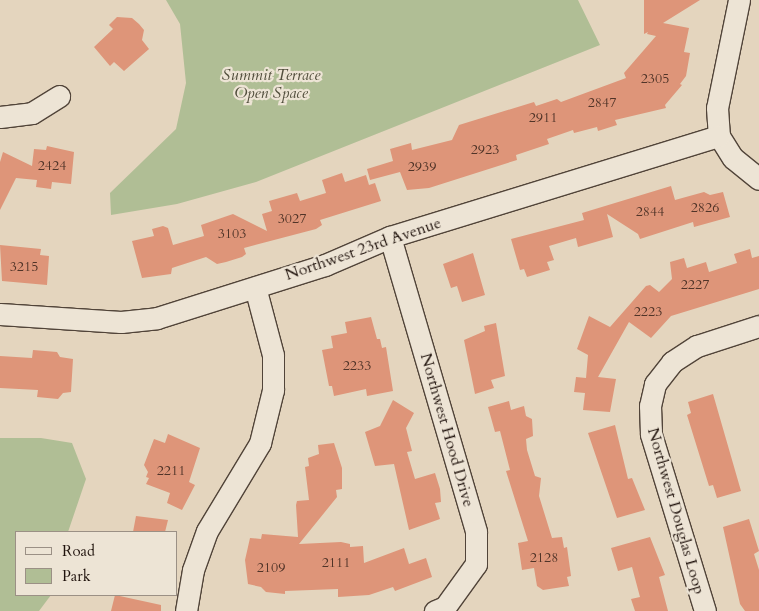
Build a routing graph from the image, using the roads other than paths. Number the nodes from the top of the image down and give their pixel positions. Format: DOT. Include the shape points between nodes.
graph roads {
  1 [pos="739,0"];
  2 [pos="58,96"];
  3 [pos="0,117"];
  4 [pos="720,136"];
  5 [pos="759,180"];
  6 [pos="390,237"];
  7 [pos="255,287"];
  8 [pos="0,314"];
  9 [pos="759,326"];
  10 [pos="186,611"];
  11 [pos="436,611"];
  12 [pos="705,611"];
  1 -- 4 [label="street" via="717,108"];
  2 -- 3 [label="street" via="32,113"];
  4 -- 5 [label="street" via="733,158"];
  4 -- 6 [label="street, Northwest 23rd Avenue"];
  6 -- 7 [label="street, Northwest 23rd Avenue" via="325,265"];
  6 -- 11 [label="street, Northwest Hood Drive" via="476,532 476,564 445,608"];
  7 -- 8 [label="street, Northwest 23rd Avenue" via="158,318 121,322"];
  7 -- 10 [label="street" via="273,355 274,390 260,443 207,531 193,570"];
  9 -- 12 [label="street, Northwest Douglas Loop" via="697,346 672,362 655,384 650,406 651,434"];
}
